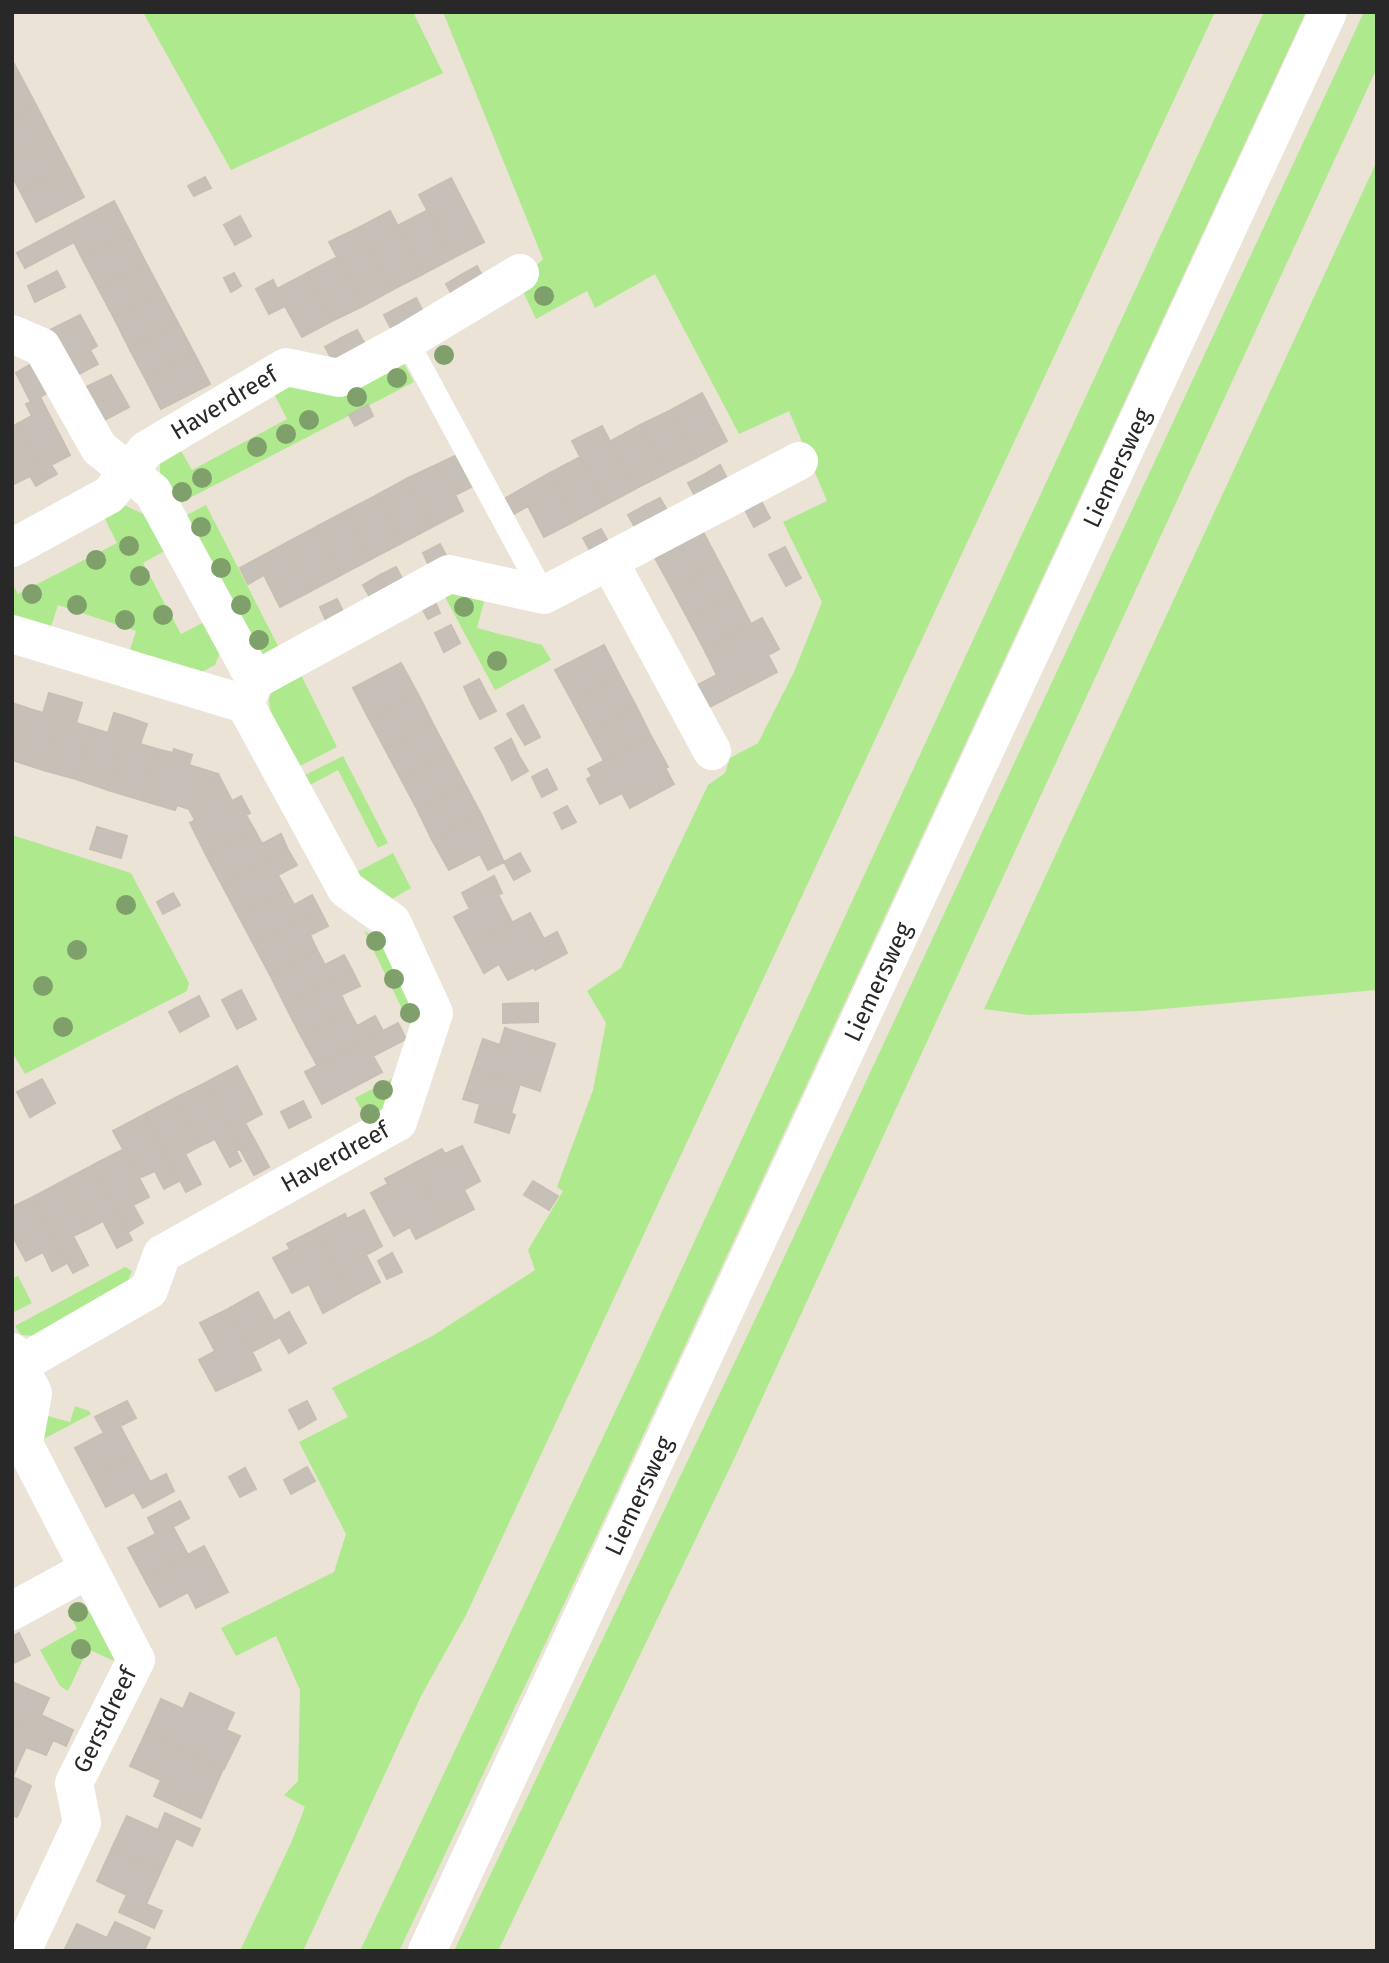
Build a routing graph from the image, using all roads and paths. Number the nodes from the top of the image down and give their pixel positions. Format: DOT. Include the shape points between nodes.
graph roads {
  1 [pos="1328,12"];
  2 [pos="520,273"];
  3 [pos="12,334"];
  4 [pos="407,341"];
  5 [pos="799,461"];
  6 [pos="128,471"];
  7 [pos="12,548"];
  8 [pos="609,561"];
  9 [pos="544,595"];
  10 [pos="12,634"];
  11 [pos="250,692"];
  12 [pos="712,751"];
  13 [pos="16,1359"];
  14 [pos="89,1569"];
  15 [pos="12,1611"];
  16 [pos="22,1951"];
  17 [pos="427,1951"];
  1 -- 17 [label="street, Liemersweg"];
  2 -- 4 [label="street, Haverdreef"];
  3 -- 6 [label="street, Haverdreef" via="42,347 99,448"];
  4 -- 6 [label="street, Haverdreef" via="339,377 286,367 146,450"];
  4 -- 9 [label="lane"];
  5 -- 8 [label="street"];
  6 -- 7 [label="street, Haverdreef" via="109,495"];
  6 -- 11 [label="street, Haverdreef" via="153,492"];
  8 -- 9 [label="street"];
  8 -- 12 [label="street"];
  9 -- 11 [label="street" via="449,574"];
  10 -- 11 [label="street"];
  11 -- 13 [label="street, Haverdreef" via="345,889 392,922 434,1013 398,1122 162,1254 149,1290"];
  13 -- 14 [label="street, Gerstdreef" via="33,1393 24,1444"];
  14 -- 15 [label="street"];
  14 -- 16 [label="street, Gerstdreef" via="136,1660 74,1783 82,1823"];
}
